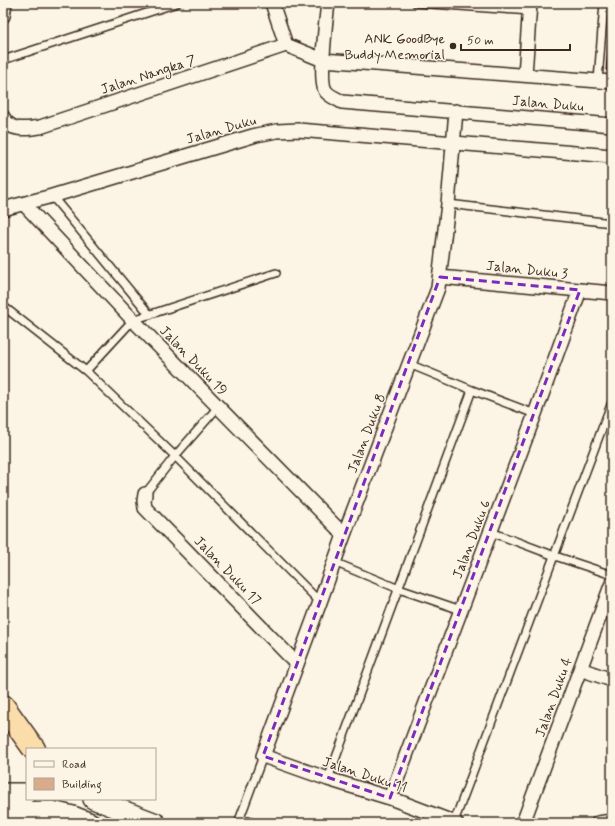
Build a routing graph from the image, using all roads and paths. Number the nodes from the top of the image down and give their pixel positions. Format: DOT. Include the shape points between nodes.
graph roads {
  1 [pos="5,3"];
  2 [pos="177,3"];
  3 [pos="272,3"];
  4 [pos="328,3"];
  5 [pos="416,3"];
  6 [pos="604,3"];
  7 [pos="530,7"];
  8 [pos="3,16"];
  9 [pos="286,45"];
  10 [pos="3,60"];
  11 [pos="323,60"];
  12 [pos="525,75"];
  13 [pos="598,81"];
  14 [pos="612,82"];
  15 [pos="456,111"];
  16 [pos="3,117"];
  17 [pos="612,125"];
  18 [pos="454,144"];
  19 [pos="612,156"];
  20 [pos="52,196"];
  21 [pos="24,204"];
  22 [pos="448,204"];
  23 [pos="3,209"];
  24 [pos="612,223"];
  25 [pos="276,273"];
  26 [pos="440,277"];
  27 [pos="580,290"];
  28 [pos="612,293"];
  29 [pos="3,306"];
  30 [pos="150,315"];
  31 [pos="133,320"];
  32 [pos="409,364"];
  33 [pos="86,371"];
  34 [pos="472,390"];
  35 [pos="612,402"];
  36 [pos="218,407"];
  37 [pos="535,414"];
  38 [pos="175,456"];
  39 [pos="146,494"];
  40 [pos="491,532"];
  41 [pos="344,535"];
  42 [pos="555,556"];
  43 [pos="334,562"];
  44 [pos="612,575"];
  45 [pos="612,583"];
  46 [pos="399,589"];
  47 [pos="320,602"];
  48 [pos="608,605"];
  49 [pos="461,610"];
  50 [pos="297,664"];
  51 [pos="580,668"];
  52 [pos="612,680"];
  53 [pos="3,706"];
  54 [pos="33,748"];
  55 [pos="263,756"];
  56 [pos="328,779"];
  57 [pos="3,793"];
  58 [pos="26,793"];
  59 [pos="390,798"];
  60 [pos="97,800"];
  61 [pos="3,812"];
  62 [pos="612,822"];
  63 [pos="91,823"];
  64 [pos="156,823"];
  65 [pos="253,823"];
  66 [pos="455,823"];
  67 [pos="523,823"];
  68 [pos="598,823"];
  1 -- 8 [label="street"];
  2 -- 10 [label="lane"];
  3 -- 9 [label="street"];
  4 -- 11 [label="street"];
  5 -- 7 [label="lane"];
  6 -- 13 [label="lane"];
  7 -- 12 [label="street"];
  9 -- 11 [label="street"];
  9 -- 16 [label="street, Jalan Nangka 7" via="40,127 19,129 10,126"];
  11 -- 12 [label="street"];
  11 -- 15 [label="street, Jalan Duku" via="324,89 342,102"];
  12 -- 13 [label="street"];
  13 -- 14 [label="street"];
  15 -- 17 [label="street, Jalan Duku"];
  15 -- 18 [label="street, Jalan Duku 8"];
  18 -- 19 [label="street, Jalan Duku"];
  18 -- 20 [label="street, Jalan Duku" via="298,130 277,131"];
  18 -- 22 [label="street, Jalan Duku 8"];
  20 -- 21 [label="street, Jalan Duku"];
  20 -- 30 [label="lane"];
  21 -- 23 [label="street, Jalan Duku"];
  21 -- 31 [label="street, Jalan Duku 19"];
  22 -- 24 [label="lane"];
  22 -- 26 [label="street, Jalan Duku 8"];
  25 -- 30 [label="lane"];
  26 -- 27 [label="street, Jalan Duku 3"];
  26 -- 32 [label="street, Jalan Duku 8"];
  27 -- 28 [label="street, Jalan Duku 3"];
  27 -- 37 [label="street, Jalan Duku 6"];
  29 -- 33 [label="lane"];
  30 -- 31 [label="lane"];
  31 -- 33 [label="lane"];
  31 -- 36 [label="street, Jalan Duku 19"];
  32 -- 34 [label="lane"];
  32 -- 41 [label="street, Jalan Duku 8"];
  33 -- 38 [label="lane"];
  34 -- 37 [label="lane"];
  34 -- 46 [label="lane"];
  35 -- 42 [label="lane"];
  36 -- 38 [label="lane"];
  36 -- 41 [label="street, Jalan Duku 19"];
  37 -- 40 [label="street, Jalan Duku 6"];
  38 -- 39 [label="lane"];
  38 -- 47 [label="lane"];
  39 -- 50 [label="street, Jalan Duku 17" via="145,508"];
  40 -- 42 [label="lane"];
  40 -- 49 [label="street, Jalan Duku 6"];
  41 -- 43 [label="street, Jalan Duku 8"];
  42 -- 44 [label="lane"];
  42 -- 66 [label="lane"];
  43 -- 46 [label="lane"];
  43 -- 47 [label="street, Jalan Duku 8"];
  45 -- 48 [label="street, Jalan Duku 4"];
  46 -- 49 [label="lane"];
  46 -- 56 [label="lane"];
  47 -- 50 [label="street, Jalan Duku 8"];
  48 -- 51 [label="street, Jalan Duku 4"];
  49 -- 59 [label="street, Jalan Duku 6"];
  50 -- 55 [label="street, Jalan Duku 8"];
  51 -- 52 [label="street"];
  51 -- 67 [label="street, Jalan Duku 4"];
  53 -- 54 [label="highway"];
  55 -- 56 [label="street, Jalan Duku 11"];
  55 -- 65 [label="lane" via="240,818"];
  56 -- 59 [label="street, Jalan Duku 11"];
  57 -- 58 [label="street"];
  59 -- 66 [label="street, Jalan Duku 11"];
  60 -- 64 [label="street"];
  61 -- 63 [label="street" via="52,811"];
  62 -- 68 [label="street"];
}
